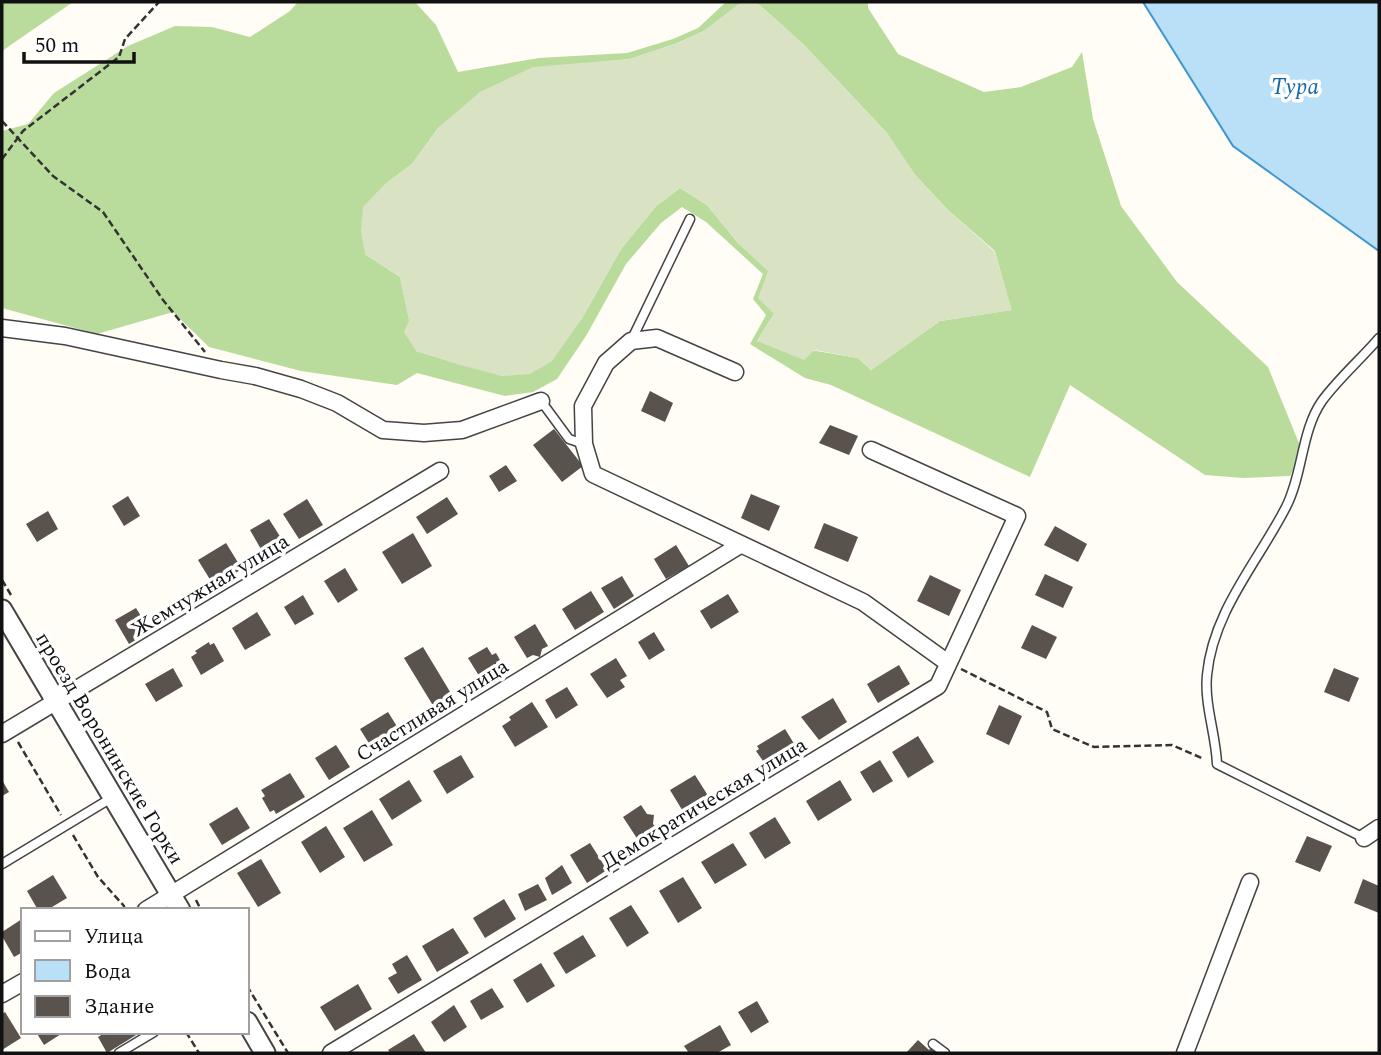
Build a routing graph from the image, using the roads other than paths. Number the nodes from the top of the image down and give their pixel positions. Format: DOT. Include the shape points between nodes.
graph roads {
  1 [pos="690,219"];
  2 [pos="2,328"];
  3 [pos="1379,338"];
  4 [pos="631,341"];
  5 [pos="734,372"];
  6 [pos="541,401"];
  7 [pos="584,444"];
  8 [pos="871,450"];
  9 [pos="440,471"];
  10 [pos="740,545"];
  11 [pos="2,610"];
  12 [pos="948,663"];
  13 [pos="56,702"];
  14 [pos="6,732"];
  15 [pos="113,797"];
  16 [pos="1379,828"];
  17 [pos="1364,838"];
  18 [pos="2,864"];
  19 [pos="1251,882"];
  20 [pos="175,902"];
  21 [pos="153,908"];
  22 [pos="21,983"];
  23 [pos="2,994"];
  24 [pos="248,1024"];
  25 [pos="151,1034"];
  26 [pos="933,1044"];
  27 [pos="119,1053"];
  28 [pos="265,1053"];
  29 [pos="331,1053"];
  30 [pos="945,1053"];
  31 [pos="1185,1053"];
  1 -- 4 [label="lane"];
  2 -- 6 [label="street" via="65,336 255,376 337,403 383,430 462,430"];
  3 -- 17 [label="lane" via="1314,415 1286,507 1237,589 1220,627 1207,675 1217,764"];
  4 -- 5 [label="street" via="657,338"];
  4 -- 7 [label="street" via="606,363 583,405"];
  6 -- 7 [label="lane" via="569,439"];
  7 -- 10 [label="street" via="593,474"];
  8 -- 12 [label="street, Демократическая улица" via="1017,516"];
  9 -- 13 [label="street, Жемчужная улица"];
  10 -- 12 [label="street" via="863,602"];
  10 -- 20 [label="street, Счастливая улица"];
  11 -- 13 [label="street, проезд Воронинские Горки"];
  12 -- 29 [label="street, Демократическая улица" via="938,686"];
  13 -- 14 [label="street, Жемчужная улица"];
  13 -- 15 [label="street, проезд Воронинские Горки"];
  15 -- 18 [label="lane"];
  15 -- 20 [label="street, проезд Воронинские Горки"];
  16 -- 17 [label="street"];
  19 -- 31 [label="street"];
  20 -- 21 [label="street, Счастливая улица"];
  22 -- 23 [label="street"];
  24 -- 28 [label="street"];
  25 -- 27 [label="lane"];
  26 -- 30 [label="lane"];
}
